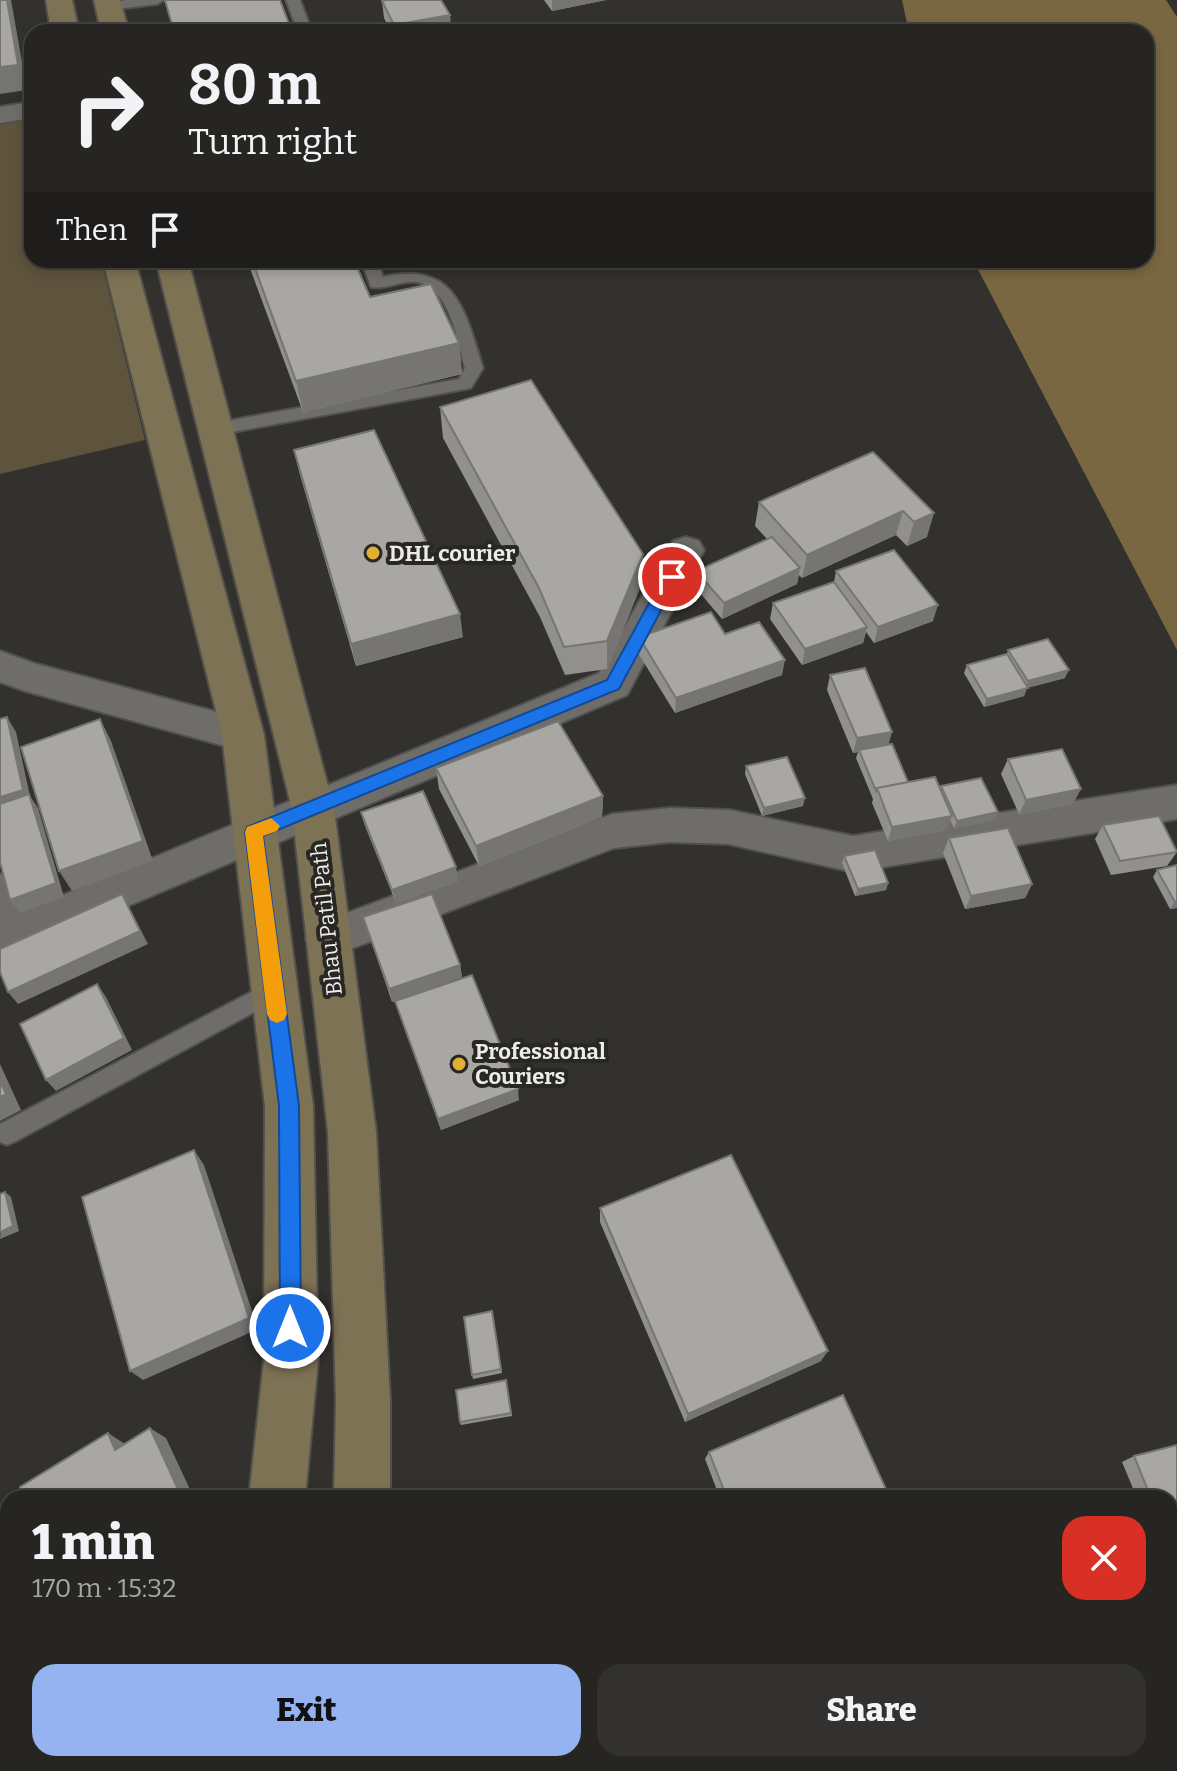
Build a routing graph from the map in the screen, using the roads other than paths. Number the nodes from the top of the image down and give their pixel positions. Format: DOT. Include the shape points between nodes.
graph roads {
  1 [pos="59,0"];
  2 [pos="157,0"];
  3 [pos="293,0"];
  4 [pos="110,13"];
  5 [pos="64,24"];
  6 [pos="302,24"];
  7 [pos="24,111"];
  8 [pos="0,115"];
  9 [pos="121,268"];
  10 [pos="174,268"];
  11 [pos="372,268"];
  12 [pos="216,429"];
  13 [pos="686,550"];
  14 [pos="0,666"];
  15 [pos="243,735"];
  16 [pos="1177,802"];
  17 [pos="313,809"];
  18 [pos="254,832"];
  19 [pos="0,892"];
  20 [pos="7,938"];
  21 [pos="327,939"];
  22 [pos="274,990"];
  23 [pos="7,1133"];
  24 [pos="278,1490"];
  25 [pos="362,1490"];
  1 -- 5 [label="main road"];
  2 -- 4 [label="lane"];
  3 -- 6 [label="lane"];
  7 -- 8 [label="street"];
  9 -- 15 [label="main road"];
  10 -- 12 [label="main road, Bhau Patil Path"];
  11 -- 12 [label="lane" via="377,283 423,278 438,286 453,308 474,368 465,384"];
  12 -- 17 [label="main road, Bhau Patil Path"];
  13 -- 17 [label="street" via="613,684"];
  14 -- 15 [label="street"];
  15 -- 18 [label="main road"];
  16 -- 21 [label="street" via="853,854 754,830 637,826"];
  17 -- 18 [label="street"];
  17 -- 21 [label="main road, Bhau Patil Path"];
  18 -- 20 [label="street"];
  18 -- 22 [label="main road"];
  19 -- 20 [label="street"];
  21 -- 25 [label="main road, Bhau Patil Path" via="352,1132"];
  22 -- 23 [label="lane"];
  22 -- 24 [label="main road" via="289,1106 291,1360"];
}
